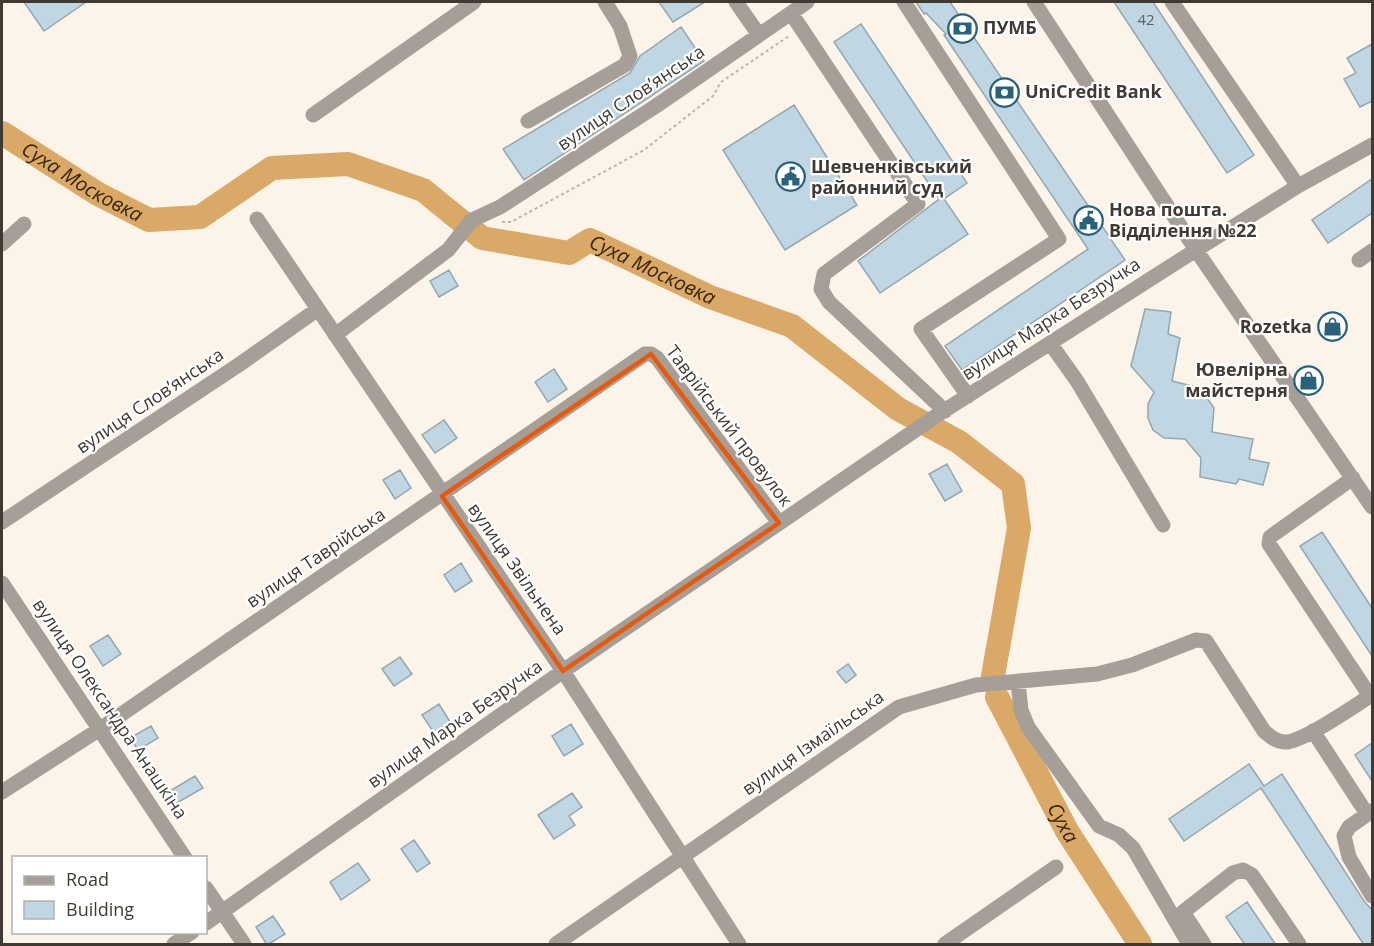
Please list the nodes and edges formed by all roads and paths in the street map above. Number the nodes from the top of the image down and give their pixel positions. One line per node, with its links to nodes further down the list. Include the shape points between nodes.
1 (474, 2): 11 (street)
2 (604, 2): 12 (street, via 628,44 630,56 625,65)
3 (736, 2): 10 (street)
4 (807, 2): 8 (street, вулиця Слов’янська)
5 (904, 2): 26 (street, via 1059,238 921,329)
6 (1034, 2): 19 (street)
7 (1172, 2): 14 (street)
8 (791, 13): 9 (street); 10 (street, вулиця Слов’янська)
9 (801, 28): 16 (path, via 721,82 713,96 644,150 511,222); 27 (street, via 918,204 824,274 821,289 828,302)
10 (759, 35): 23 (street, вулиця Слов’янська, via 656,106 467,226 448,250)
11 (313, 116)
12 (528, 121)
13 (1372, 145): 14 (street, вулиця Марка Безручка)
14 (1298, 186): 19 (street, вулиця Марка Безручка)
15 (256, 219): 22 (street, вулиця Звільнена)
16 (494, 222)
17 (24, 224): 18 (street)
18 (2, 244)
19 (1196, 250): 24 (street, вулиця Марка Безручка); 28 (street)
20 (1372, 251): 21 (street)
21 (1359, 260)
22 (318, 309): 23 (street, вулиця Звільнена); 31 (street, вулиця Слов’янська)
23 (335, 334): 29 (street, вулиця Звільнена)
24 (1050, 343): 26 (street, вулиця Марка Безручка); 33 (street, via 1077,381)
25 (649, 353): 29 (street, вулиця Таврійська); 32 (street, Таврійський провулок, via 657,358)
26 (968, 396): 27 (street, вулиця Марка Безручка)
27 (941, 413): 32 (street, вулиця Марка Безручка)
28 (1353, 478): 30 (street); 38 (street, via 1270,537 1269,544 1370,696)
29 (442, 495): 35 (street, вулиця Звільнена); 37 (street, вулиця Таврійська)
30 (1372, 507)
31 (2, 522)
32 (779, 523): 35 (street, вулиця Марка Безручка)
33 (1162, 525)
34 (2, 583): 37 (street, вулиця Олександра Анашкіна)
35 (563, 671): 42 (street, вулиця Звільнена); 46 (street, вулиця Марка Безручка)
36 (1018, 682): 38 (street, вулиця Ізмаїльська, via 1096,674 1196,640 1206,641 1264,731 1274,740 1287,743); 42 (street, вулиця Ізмаїльська, via 976,685 899,707); 47 (street, via 1021,710 1028,727 1099,826 1119,835 1132,848)
37 (100, 729): 39 (street, вулиця Таврійська); 41 (street, вулиця Олександра Анашкіна)
38 (1313, 731): 40 (street)
39 (2, 792)
40 (1370, 813): 45 (street, via 1349,827 1344,836 1349,857)
41 (184, 856)
42 (684, 856): 52 (street, вулиця Ізмаїльська); 53 (street, вулиця Звільнена)
43 (1056, 867): 54 (street)
44 (207, 890): 46 (street)
45 (1372, 896)
46 (222, 912): 48 (street, вулиця Марка Безручка); 51 (street)
47 (1178, 915): 55 (street); 56 (street); 57 (street, via 1233,873 1243,870 1252,875)
48 (207, 922)
49 (190, 934): 50 (street)
50 (174, 945)
51 (244, 945)
52 (556, 945)
53 (739, 945)
54 (945, 945)
55 (1189, 945)
56 (1204, 945)
57 (1299, 945)

